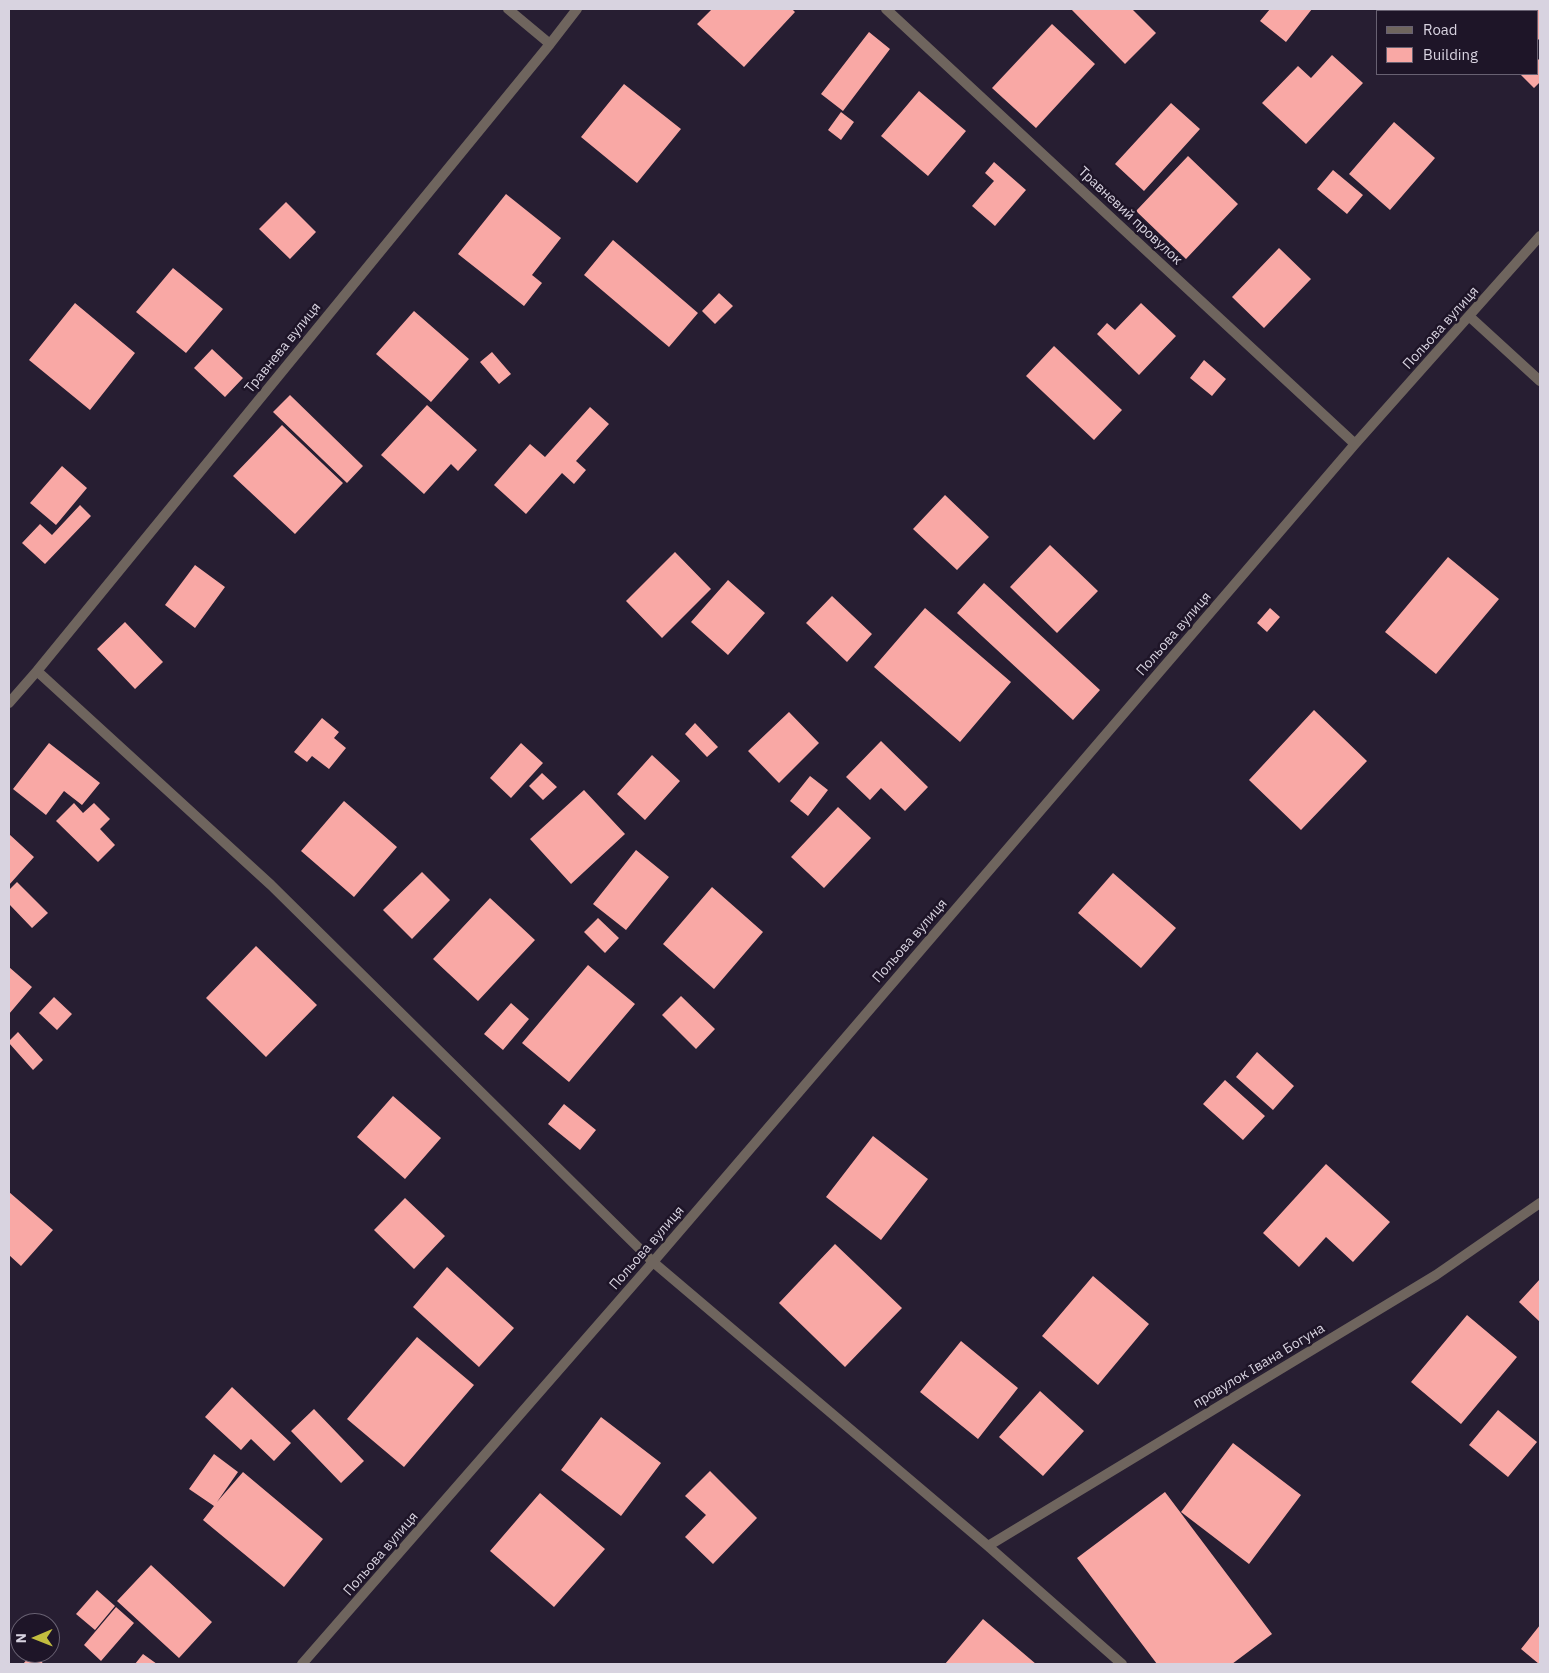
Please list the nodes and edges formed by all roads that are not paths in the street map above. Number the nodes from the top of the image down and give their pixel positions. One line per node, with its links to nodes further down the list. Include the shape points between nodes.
1 (508, 9): 4 (street)
2 (577, 9): 4 (street, Травнева вулиця)
3 (886, 9): 8 (street, Травневий провулок)
4 (550, 44): 9 (street, Травнева вулиця)
5 (1540, 236): 6 (street, Польова вулиця)
6 (1470, 316): 7 (street); 8 (street, Польова вулиця)
7 (1540, 381)
8 (1355, 444): 12 (street, Польова вулиця)
9 (37, 671): 10 (street, Травнева вулиця); 12 (street, via 271,886)
10 (9, 703)
11 (1540, 1203): 13 (street, провулок Івана Богуна, via 1436,1275)
12 (653, 1262): 13 (street); 14 (street, Польова вулиця)
13 (988, 1546): 15 (street)
14 (302, 1664)
15 (1122, 1664)

